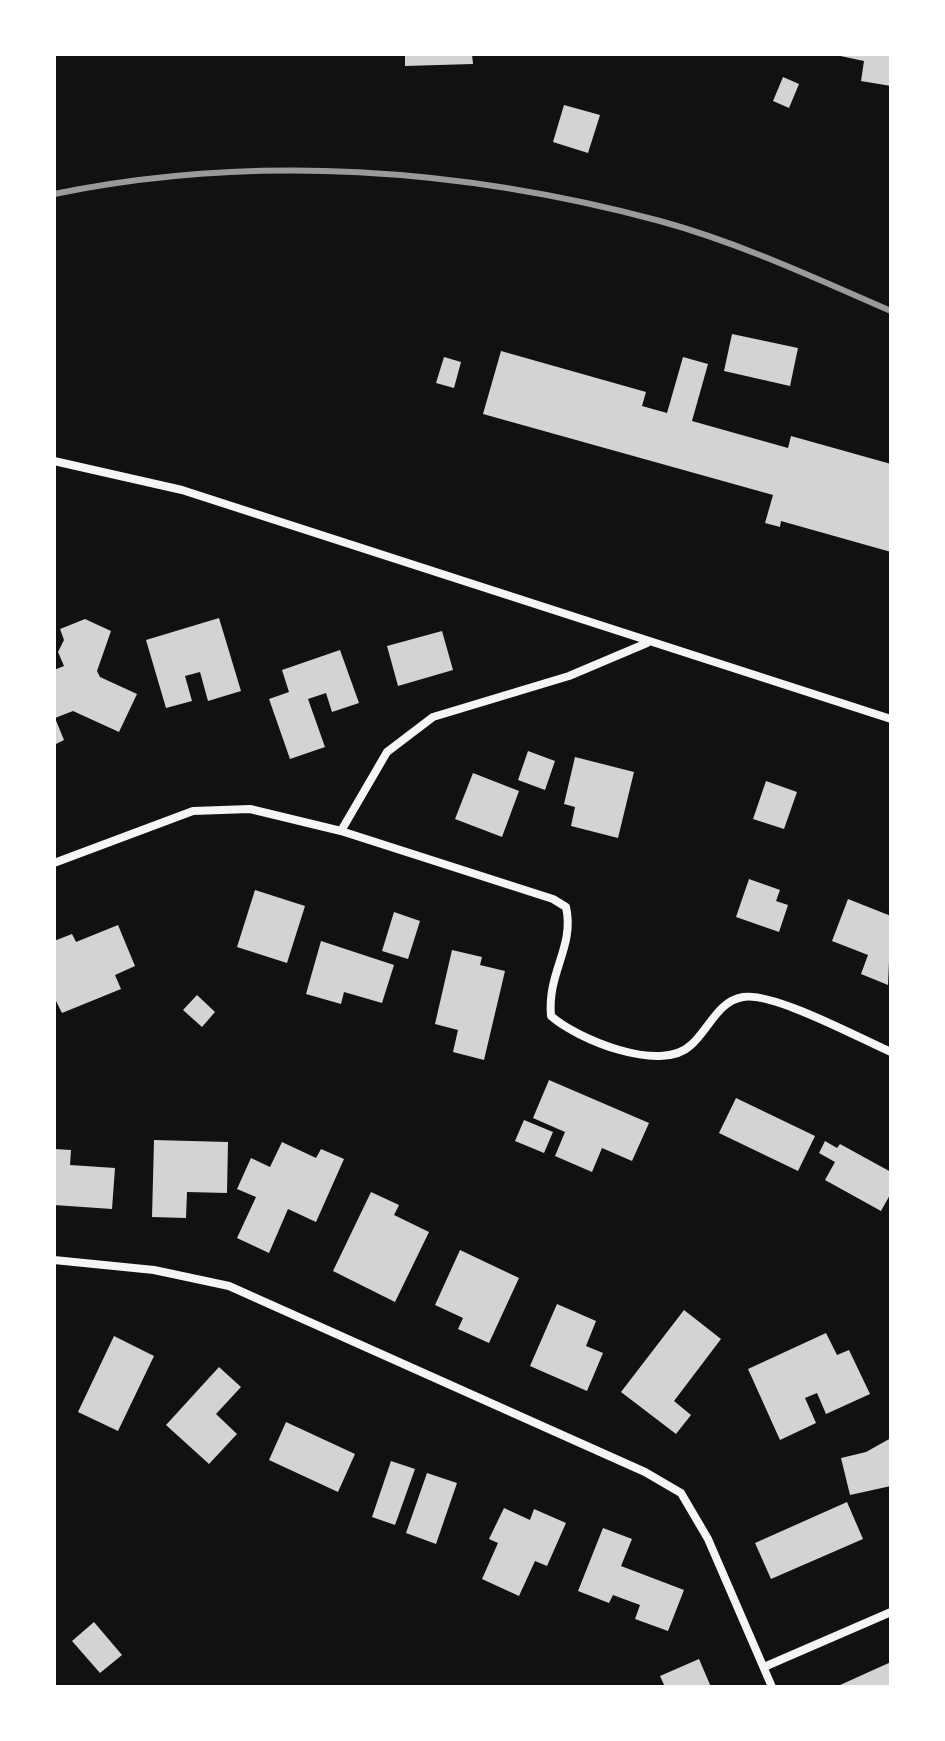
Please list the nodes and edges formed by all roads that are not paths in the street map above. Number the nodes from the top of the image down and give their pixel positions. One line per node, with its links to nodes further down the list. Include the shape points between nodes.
1 (54, 461): 2 (street, via 182,490)
2 (648, 643): 3 (street); 4 (street, via 569,676 433,717 387,752)
3 (891, 719)
4 (341, 831): 5 (street, via 250,809 193,811); 6 (street, via 566,907 571,927 549,992 551,1016 568,1031 640,1056 666,1056 689,1048 727,1002 745,996 774,1000)
5 (54, 863)
6 (891, 1052)
7 (54, 1260): 9 (street, via 154,1270 229,1286 645,1472 681,1493 708,1539)
8 (891, 1612): 9 (street)
9 (764, 1667): 10 (street)
10 (772, 1687)

